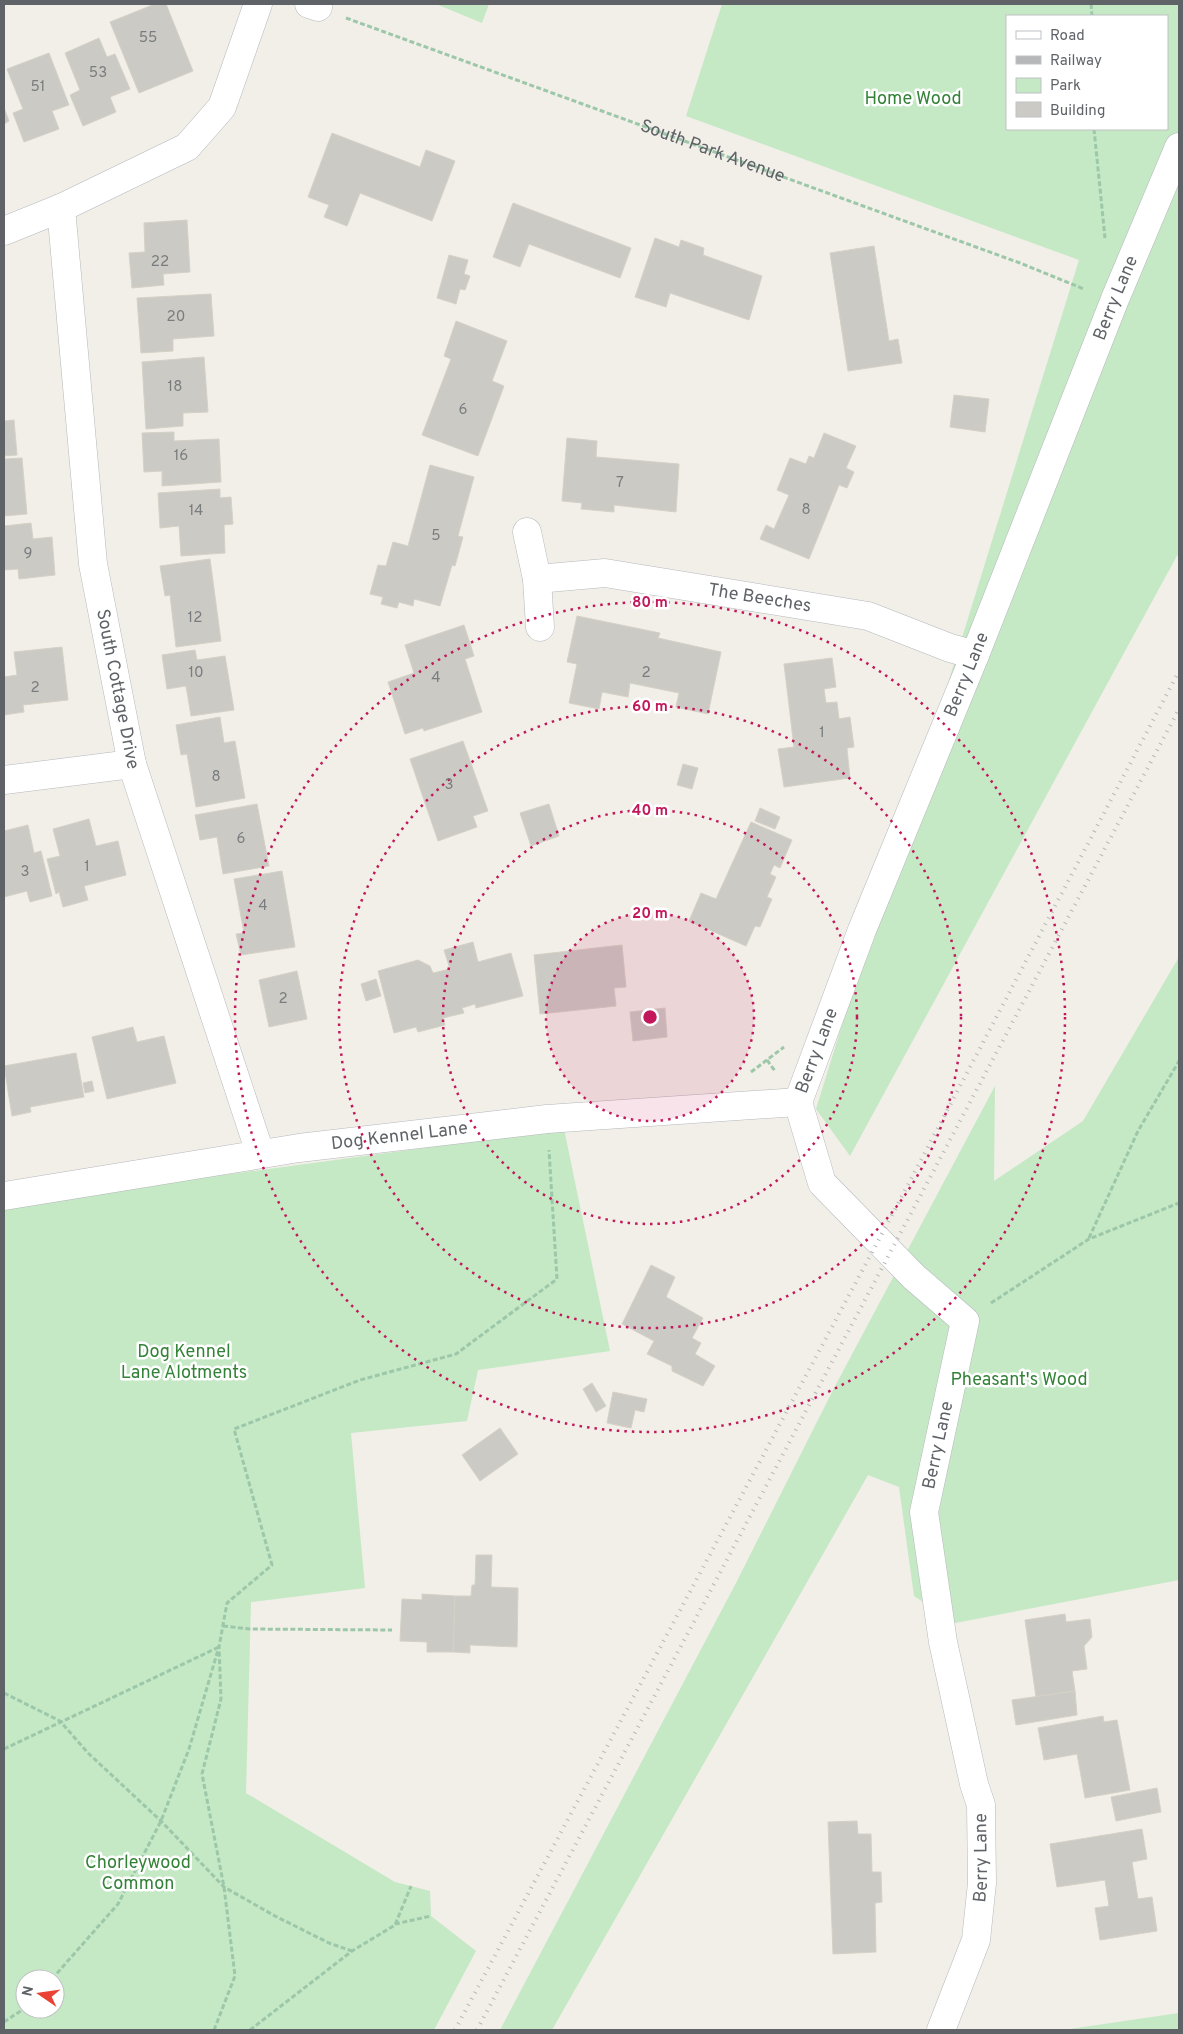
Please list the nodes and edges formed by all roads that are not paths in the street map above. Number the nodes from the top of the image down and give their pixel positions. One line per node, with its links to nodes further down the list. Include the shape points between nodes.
1 (258, 4): 3 (street, via 222,107 187,147)
2 (1179, 148): 8 (street, Berry Lane, via 1115,299)
3 (61, 208): 4 (street); 9 (street, South Cottage Drive, via 93,564)
4 (4, 231)
5 (527, 532): 6 (street)
6 (537, 579): 7 (street); 8 (street, The Beeches, via 605,573 868,616)
7 (540, 627)
8 (975, 655): 11 (street, Berry Lane, via 862,930)
9 (132, 764): 10 (street); 12 (street, South Cottage Drive)
10 (4, 780)
11 (798, 1102): 12 (street, Dog Kennel Lane, via 547,1119); 14 (street, Berry Lane, via 822,1183 914,1277 965,1320 924,1512 943,1642 981,1805 982,1883 976,1940)
12 (260, 1153): 13 (street, Dog Kennel Lane)
13 (4, 1196)
14 (941, 2030)

